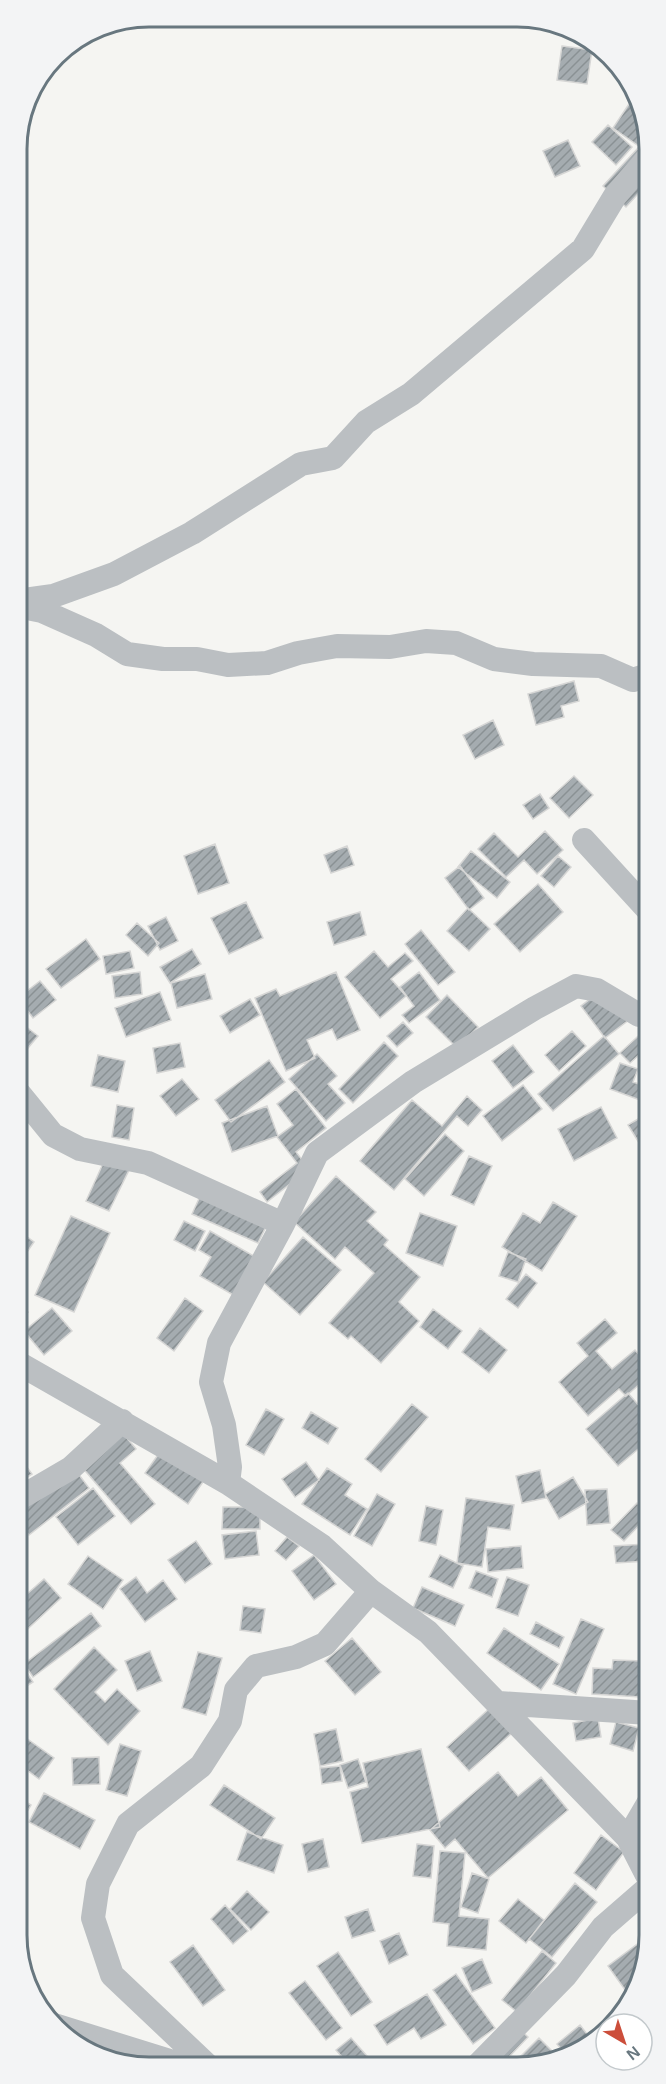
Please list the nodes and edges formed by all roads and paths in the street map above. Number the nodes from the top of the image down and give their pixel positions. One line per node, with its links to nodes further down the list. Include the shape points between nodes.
1 (639, 168): 2 (street, via 615,196 583,249 411,394 366,422 333,458 301,464 192,533 114,574 53,596)
2 (27, 600)
3 (27, 608): 4 (street, via 96,635 127,654 163,659 197,659 228,665 267,663 337,646 390,647 426,641 456,643 494,659 601,666 633,680)
4 (639, 678)
5 (584, 840): 6 (street)
6 (639, 900)
7 (639, 1015): 9 (street, via 597,990 576,986 535,1008 413,1082 317,1153)
8 (27, 1103): 9 (street, via 53,1135 80,1149 148,1163)
9 (283, 1224): 12 (street, via 219,1343 211,1382 224,1425 230,1467)
10 (27, 1368): 11 (street)
11 (122, 1421): 12 (street); 13 (street, via 71,1468)
12 (228, 1483): 14 (street, via 322,1546)
13 (27, 1494)
14 (371, 1591): 15 (street, via 428,1632); 23 (street, via 325,1644 296,1657 256,1666 236,1690 230,1721 201,1766 128,1824 98,1884 93,1918 112,1975)
15 (499, 1703): 16 (street); 18 (street)
16 (639, 1712)
17 (639, 1819): 18 (street)
18 (628, 1838): 19 (street)
19 (639, 1859)
20 (639, 1896): 24 (street, via 603,1927 566,1975)
21 (74, 2031): 22 (street)
22 (157, 2057)
23 (199, 2057)
24 (486, 2057)

